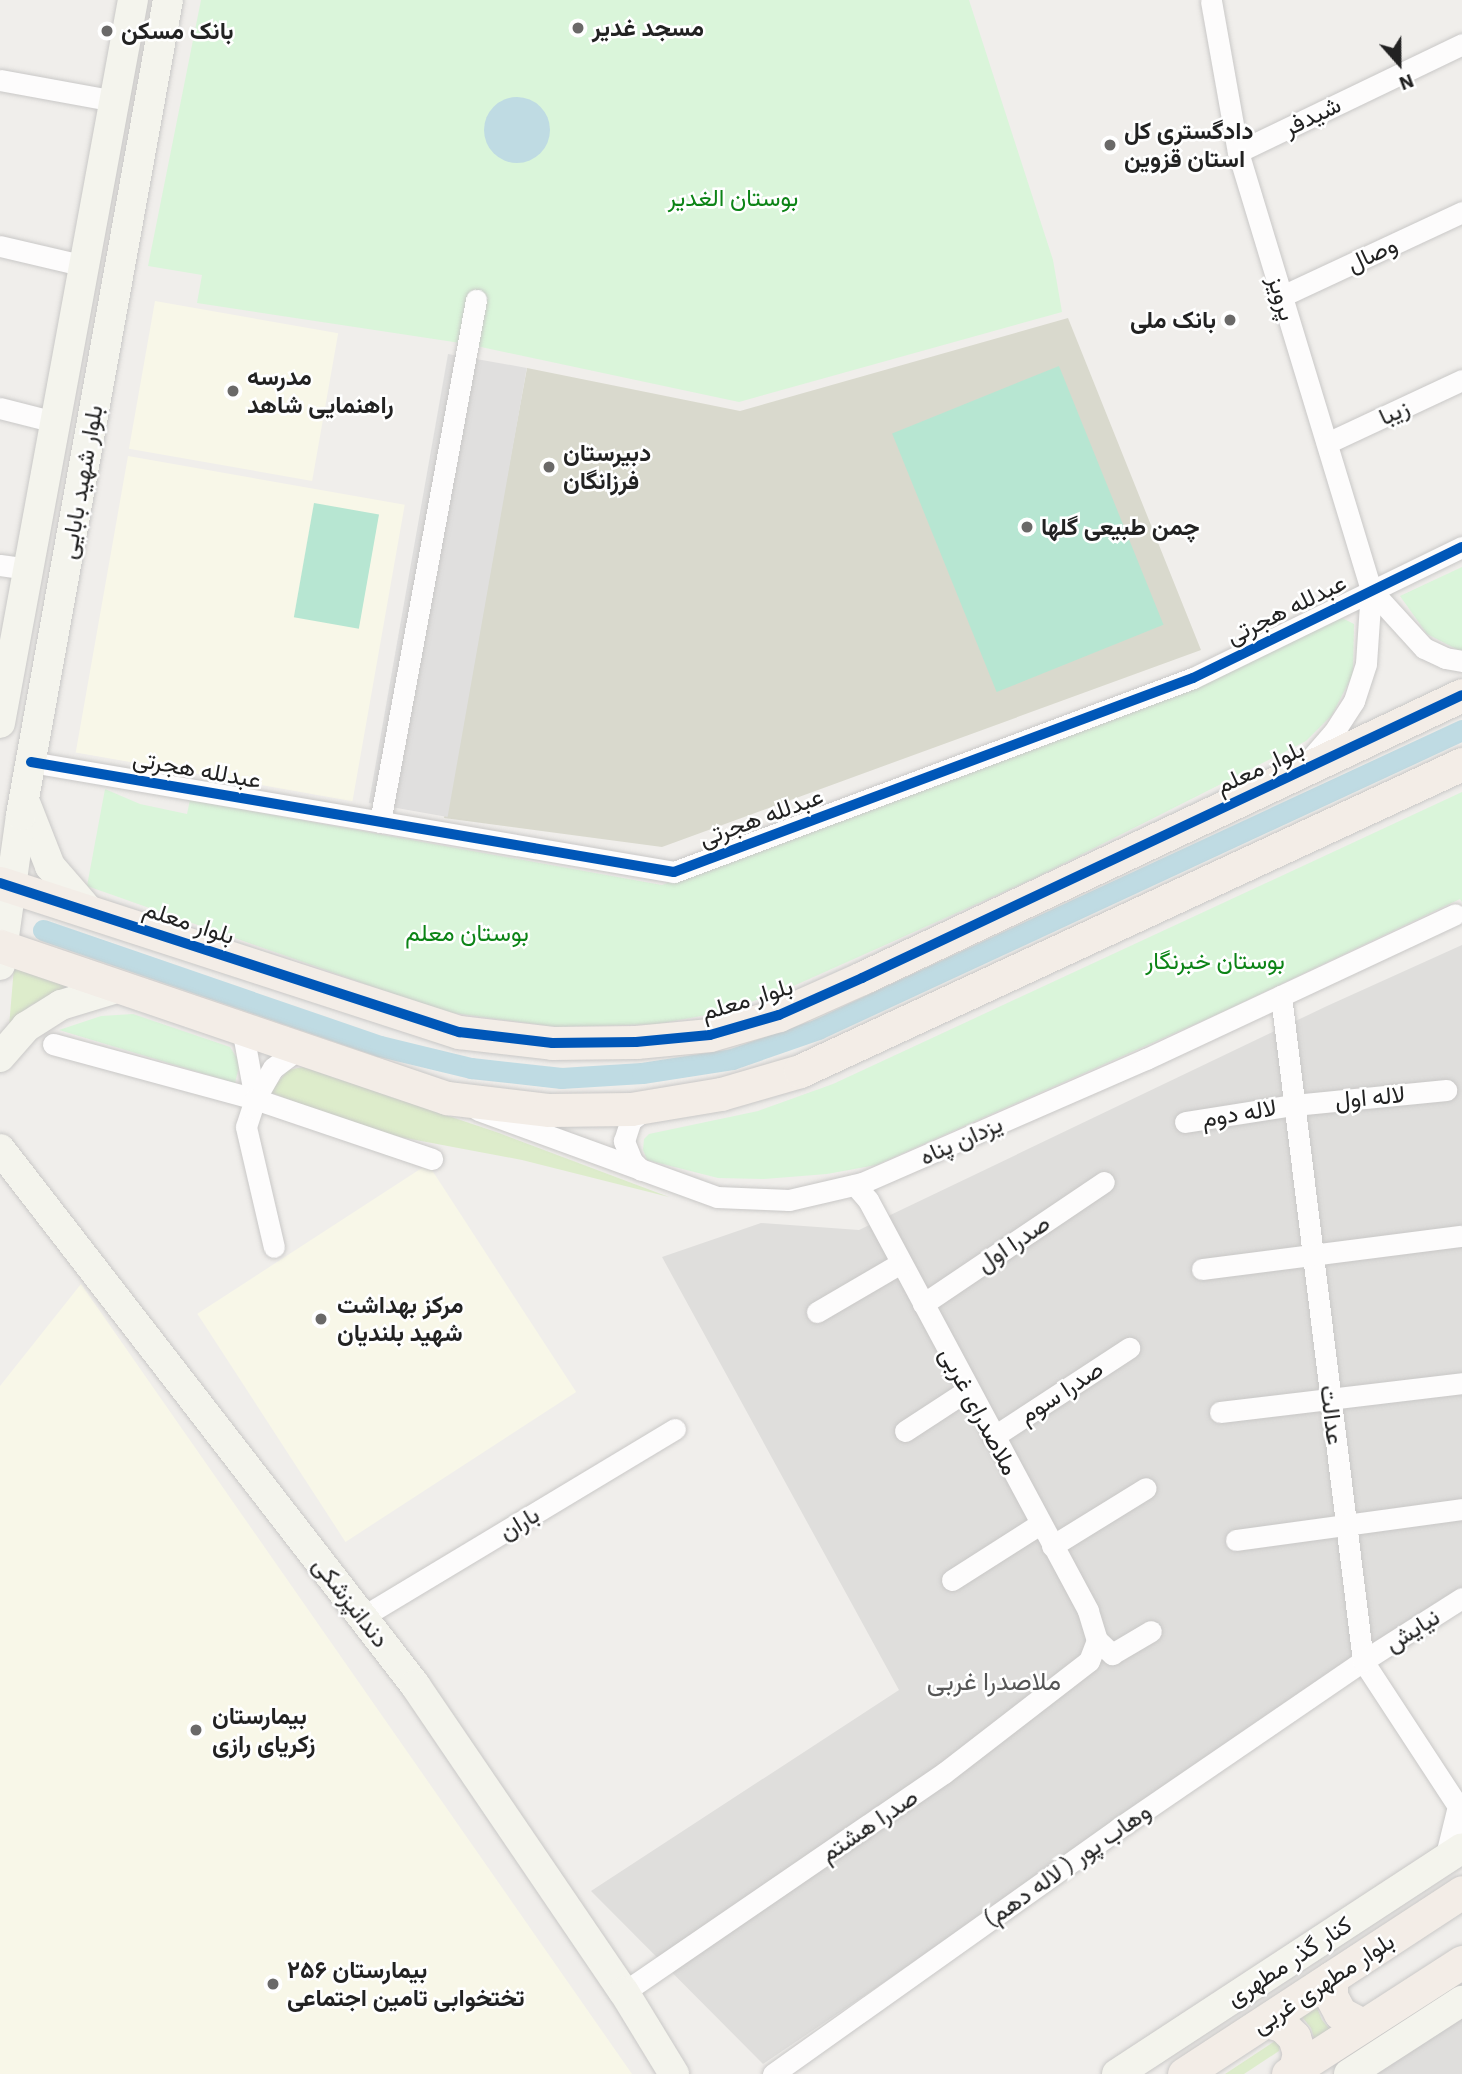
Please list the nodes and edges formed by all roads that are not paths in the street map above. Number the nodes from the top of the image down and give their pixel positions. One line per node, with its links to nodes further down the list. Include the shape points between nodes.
1 (133, 0): 6 (main road, بلوار شهید بابایی)
2 (168, 0): 24 (main road, بلوار شهید بابایی)
3 (1210, 0): 7 (street, پرویز)
4 (1462, 44): 7 (street, شیدفر)
5 (0, 80): 6 (street)
6 (115, 101): 10 (main road, بلوار شهید بابایی)
7 (1238, 152): 11 (street, پرویز)
8 (1462, 212): 11 (street, وصال)
9 (0, 246): 10 (street)
10 (85, 265): 15 (main road, بلوار شهید بابایی)
11 (1282, 296): 16 (street, پرویز)
12 (476, 300): 28 (street)
13 (1462, 380): 16 (street, زیبا)
14 (0, 408): 15 (street)
15 (55, 422): 18 (main road, بلوار شهید بابایی)
16 (1326, 443): 19 (street, پرویز)
17 (1462, 547): 19 (street, عبدلله هجرتی)
18 (14, 567): 20 (main road, بلوار شهید بابایی)
19 (1371, 590): 21 (street, پرویز, via 1424,648); 26 (street, پرویز, via 1366,664 1354,701); 28 (street, عبدلله هجرتی, via 1193,678 674,872)
20 (6, 651): 23 (main road, بلوار شهید بابایی)
21 (1462, 661)
22 (1462, 695): 26 (main road, بلوار معلم)
23 (0, 723)
24 (31, 762): 27 (main road, بلوار شهید بابایی); 28 (street, عبدلله هجرتی)
25 (1462, 764): 42 (main road, via 800,1071 721,1094)
26 (1299, 771): 30 (main road, بلوار معلم, via 850,984 779,1015 710,1035 552,1043 459,1032)
27 (24, 800): 29 (main road, بلوار شهید بابایی); 30 (main road, via 50,866)
28 (380, 822)
29 (6, 885): 30 (main road, بلوار معلم); 32 (main road, بلوار شهید بابایی)
30 (89, 911)
31 (1455, 914): 34 (street, یزدان پناه)
32 (1, 952): 33 (main road)
33 (120, 987): 35 (main road); 38 (main road, via 61,1005 26,1027)
34 (1281, 996): 43 (street, عدالت); 49 (street, یزدان پناه)
35 (242, 1028): 37 (main road); 41 (street)
36 (53, 1044): 41 (street)
37 (300, 1048): 40 (main road); 41 (street, via 272,1068)
38 (0, 1058)
39 (1446, 1090): 43 (street, لاله اول)
40 (447, 1098): 42 (main road, via 549,1110); 47 (street, یزدان پناه)
41 (255, 1099): 46 (street); 51 (street, via 246,1127)
42 (652, 1105): 47 (street, via 625,1130 627,1152)
43 (1294, 1105): 44 (street, لاله دوم); 52 (street, عدالت)
44 (1185, 1122)
45 (0, 1149): 73 (main road, دندانپزشکی)
46 (432, 1159)
47 (641, 1170): 49 (street, یزدان پناه, via 717,1198 789,1200)
48 (1104, 1182): 55 (street, صدرا اول)
49 (855, 1185): 53 (street, ملاصدرای غربی, via 868,1200)
50 (1461, 1236): 52 (street)
51 (274, 1247)
52 (1313, 1257): 54 (street); 60 (street, عدالت)
53 (901, 1263): 55 (street, ملاصدرای غربی); 56 (street)
54 (1202, 1269)
55 (923, 1304): 59 (street, ملاصدرای غربی)
56 (817, 1312)
57 (1129, 1348): 64 (street, صدرا سوم)
58 (1462, 1382): 60 (street)
59 (968, 1390): 63 (street); 64 (street, ملاصدرای غربی)
60 (1330, 1396): 61 (street); 68 (street, عدالت)
61 (1220, 1412)
62 (675, 1429): 73 (street, باران)
63 (905, 1431)
64 (993, 1437): 67 (street, ملاصدرای غربی)
65 (1146, 1488): 70 (street)
66 (1462, 1508): 68 (street)
67 (1040, 1524): 70 (street, ملاصدرای غربی); 71 (street)
68 (1346, 1525): 69 (street); 76 (street, عدالت)
69 (1236, 1540)
70 (1052, 1546): 75 (street, ملاصدرای غربی, via 1088,1611)
71 (952, 1580)
72 (1462, 1598): 76 (street, نيايش)
73 (362, 1616): 82 (main road, دندانپزشکی, via 475,1770)
74 (1151, 1631): 75 (street, via 1112,1654)
75 (1097, 1640): 82 (street, صدرا هشتم, via 1088,1661 944,1773)
76 (1363, 1661): 77 (street, عدالت); 88 (street, وهاب پور ( لاله دهم))
77 (1460, 1807): 78 (street)
78 (1453, 1854): 89 (main road, کنار گذر مطهری)
79 (1462, 1892): 81 (main road, بلوار مطهری غربی)
80 (1462, 1962): 85 (main road)
81 (1331, 1978): 84 (main road, بلوار مطهری غربی); 85 (main road, via 1331,1996 1340,2012)
82 (624, 1992): 87 (main road, دندانپزشکی)
83 (1462, 2001): 91 (main road)
84 (1266, 2021): 86 (main road, via 1282,2025 1294,2036 1299,2053); 90 (main road, بلوار مطهری غربی)
85 (1363, 2025): 86 (main road)
86 (1292, 2072)
87 (674, 2074)
88 (773, 2074)
89 (1117, 2074)
90 (1184, 2074)
91 (1350, 2074)

